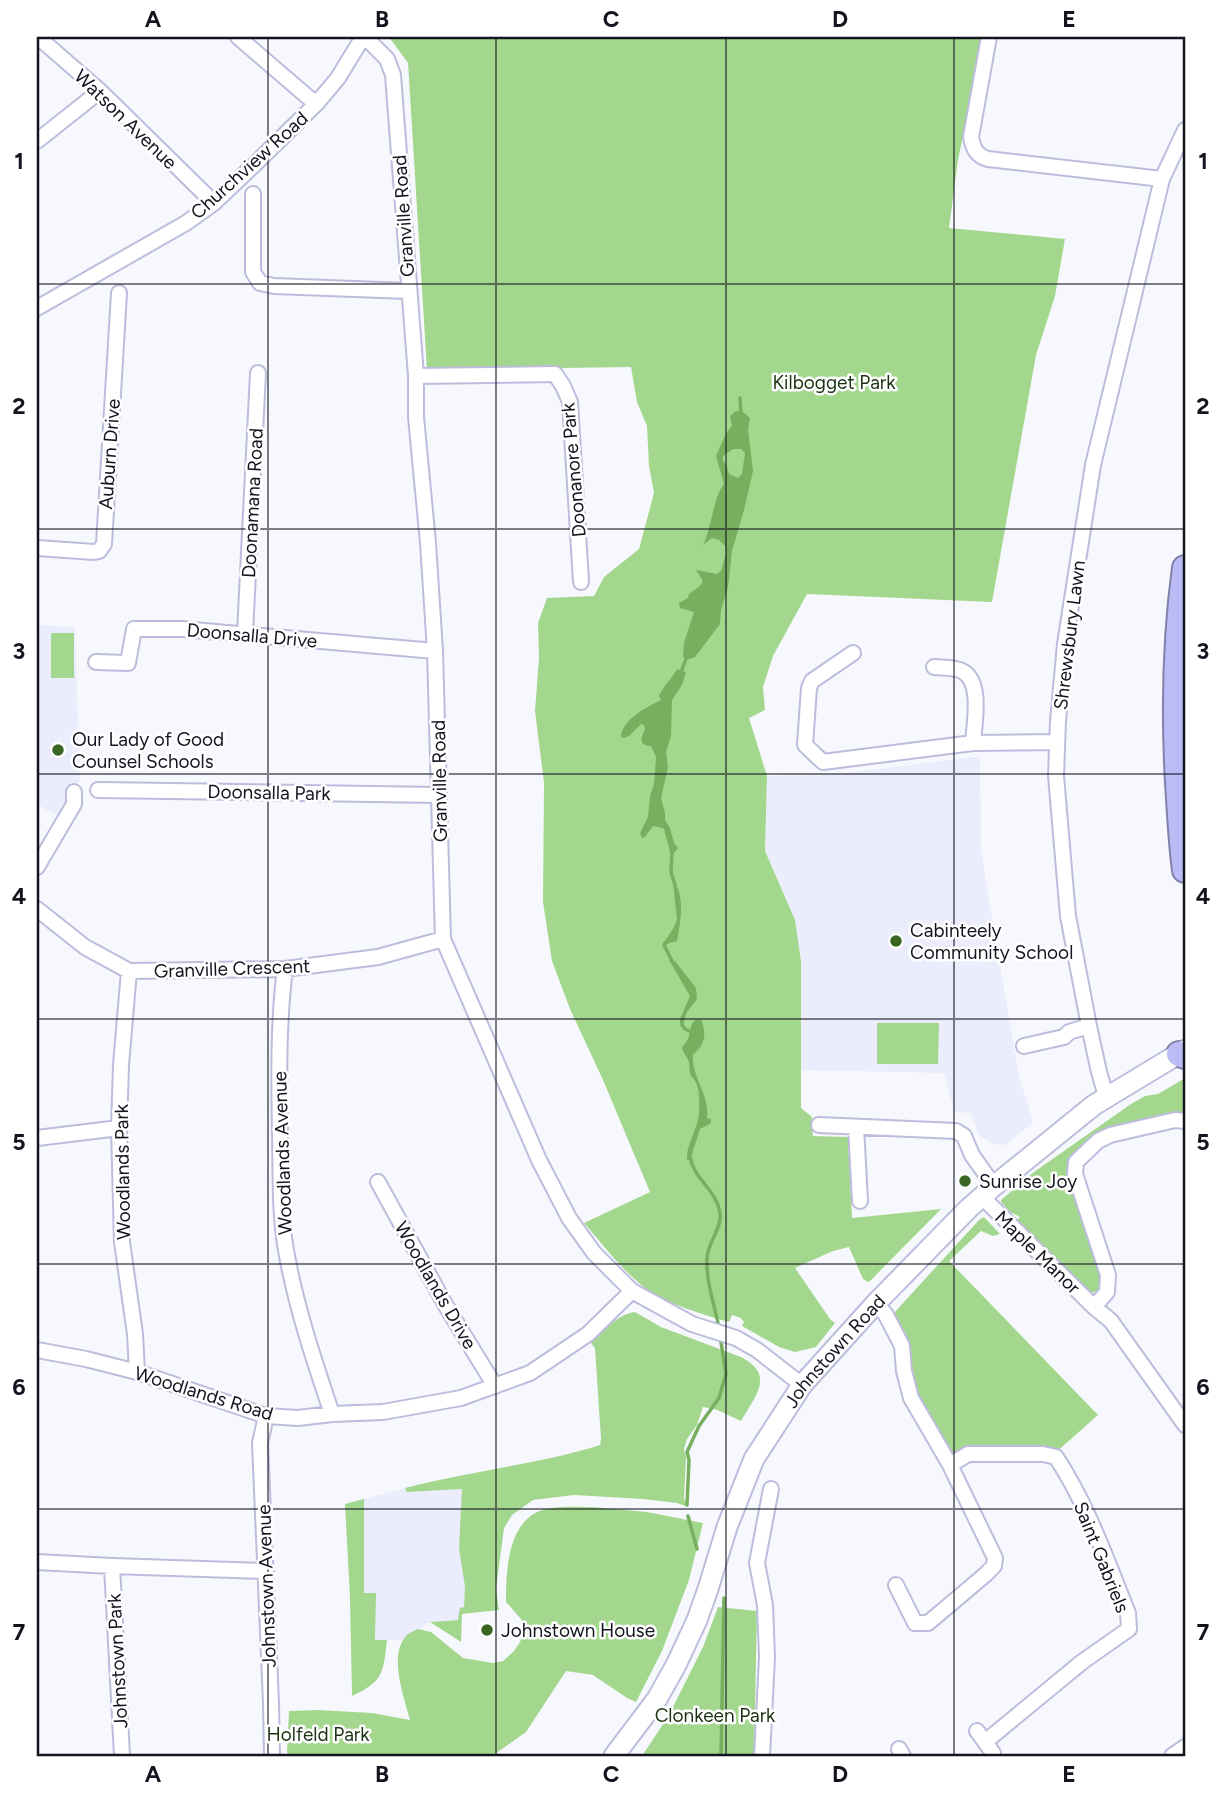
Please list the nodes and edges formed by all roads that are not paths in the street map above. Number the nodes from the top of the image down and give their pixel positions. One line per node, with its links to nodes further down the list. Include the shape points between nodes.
1 (38, 37): 5 (street, Watson Avenue)
2 (238, 37): 6 (street)
3 (364, 37): 6 (street, Churchview Road); 12 (street, Granville Road, via 387,60 393,75)
4 (989, 37): 9 (street, via 971,137 977,153 988,159)
5 (100, 91): 8 (street); 11 (street, Watson Avenue)
6 (317, 103): 11 (street, Churchview Road)
7 (1185, 130): 9 (street, Shrewsbury Lawn)
8 (37, 141)
9 (1162, 179): 25 (street, Shrewsbury Lawn, via 1093,465 1065,644)
10 (253, 194): 12 (street, via 253,272 260,283)
11 (214, 203): 14 (street, Churchview Road)
12 (408, 291): 16 (street, Granville Road)
13 (119, 293): 17 (street, Auburn Drive, via 104,544 94,552)
14 (37, 308)
15 (258, 373): 20 (street, Doonamana Road)
16 (416, 376): 19 (street, Doonanore Park, via 555,374 570,402); 21 (street, Granville Road)
17 (37, 548)
18 (1185, 568): 31 (highway, via 1175,724)
19 (581, 582)
20 (245, 633): 21 (street, Doonsalla Drive); 23 (street, Doonsalla Drive, via 134,629 128,663)
21 (435, 651): 29 (street, Granville Road)
22 (853, 653): 26 (street, via 809,688 805,745 823,762)
23 (96, 662)
24 (934, 667): 26 (street, via 958,669 972,681)
25 (1058, 742): 26 (street); 36 (street, Shrewsbury Lawn, via 1056,776 1068,916)
26 (972, 743)
27 (98, 790): 29 (street, Doonsalla Park)
28 (74, 792): 30 (street, via 74,804)
29 (439, 795): 33 (street, Granville Road)
30 (37, 867)
31 (1185, 870)
32 (37, 909): 35 (street, Granville Crescent, via 85,947)
33 (443, 939): 34 (street, Granville Crescent, via 378,957); 48 (street, Granville Road, via 569,1219 594,1253)
34 (285, 969): 35 (street, Granville Crescent); 55 (street, Woodlands Avenue, via 280,1017 281,1210 298,1311)
35 (129, 971): 43 (street, Woodlands Park)
36 (1089, 1026): 37 (street); 39 (street, Shrewsbury Lawn)
37 (1024, 1046)
38 (1183, 1053): 39 (street, Johnstown Road)
39 (1107, 1096): 46 (street, Johnstown Road)
40 (1185, 1121): 50 (street, Maple Manor, via 1110,1135 1076,1162 1075,1174 1108,1275 1107,1292)
41 (819, 1125): 42 (street)
42 (856, 1127): 46 (street, Maple Manor, via 956,1131 964,1136); 47 (street)
43 (119, 1128): 44 (street); 52 (street, Woodlands Park, via 122,1242)
44 (37, 1138)
45 (378, 1182): 54 (street, Woodlands Drive)
46 (988, 1191): 49 (street, Johnstown Road); 50 (street, Maple Manor)
47 (860, 1201)
48 (632, 1291): 53 (street, Granville Road, via 705,1329 736,1338); 54 (street, Woodlands Road, via 588,1334 530,1373)
49 (876, 1303): 53 (street, Johnstown Road); 58 (street, via 902,1346 911,1398)
50 (1094, 1307): 57 (street, Maple Manor, via 1111,1321)
51 (37, 1350): 52 (street, Woodlands Road)
52 (137, 1372): 56 (street, Woodlands Road)
53 (802, 1385): 68 (street, Johnstown Road, via 754,1459 692,1631 657,1699)
54 (495, 1386): 55 (street, Woodlands Road, via 461,1398)
55 (332, 1414): 56 (street, Woodlands Road)
56 (266, 1416): 62 (street, Johnstown Avenue, via 260,1443)
57 (1185, 1425)
58 (950, 1465): 63 (street, via 995,1558 993,1566 928,1623 915,1623); 64 (street, Saint Gabriels, via 968,1454 1056,1457 1084,1509 1128,1613 1129,1629)
59 (771, 1489): 69 (street, via 757,1563 765,1605 767,1657)
60 (37, 1562): 61 (street)
61 (112, 1566): 62 (street); 66 (street, Johnstown Park)
62 (266, 1571): 67 (street, Johnstown Avenue)
63 (896, 1585)
64 (985, 1742)
65 (1185, 1747): 70 (street)
66 (122, 1756)
67 (271, 1756)
68 (614, 1756)
69 (762, 1756)
70 (1171, 1756)

